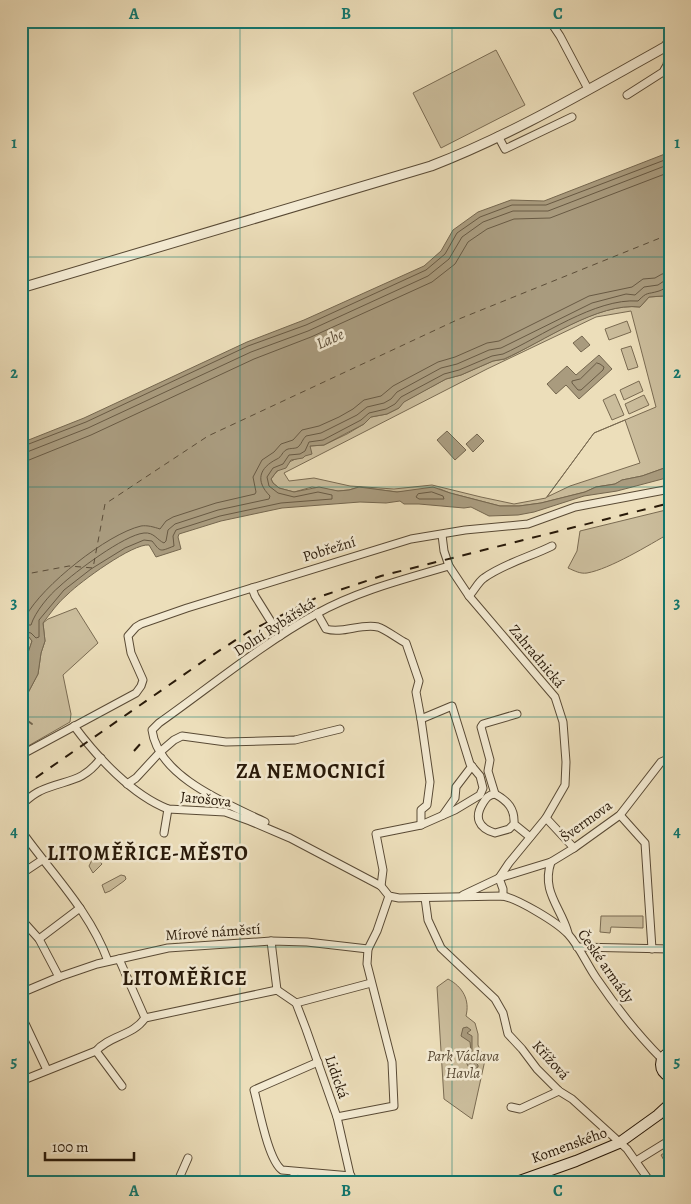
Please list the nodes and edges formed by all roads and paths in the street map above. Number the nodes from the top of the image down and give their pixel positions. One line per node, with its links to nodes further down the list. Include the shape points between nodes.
1 (550, 21): 3 (street)
2 (668, 48): 3 (street); 4 (street, via 663,72)
3 (588, 90): 6 (street)
4 (627, 95)
5 (572, 117): 6 (street, via 505,149)
6 (498, 136): 7 (street, via 431,166)
7 (21, 288)
8 (670, 489): 9 (street, Pobřežní, via 575,507 516,526)
9 (442, 535): 11 (street, Zahradnická); 12 (street, Pobřežní, via 383,547)
10 (552, 546): 13 (street, via 483,579)
11 (449, 566): 13 (street, Zahradnická); 14 (street, Dolní Rybářská, via 358,595)
12 (252, 588): 15 (street); 18 (street, Pobřežní, via 136,627 128,636 131,653 143,680 141,686 136,693)
13 (469, 596): 31 (street, Zahradnická, via 555,697 563,722 565,785)
14 (317, 613): 15 (street, Dolní Rybářská); 17 (street, via 326,629 334,632 378,627 406,643 418,675 416,692)
15 (280, 636): 20 (street, Dolní Rybářská, via 155,726 153,738)
16 (516, 714): 26 (street, via 481,727 490,760 488,771)
17 (421, 719): 24 (street, via 452,706); 33 (street, via 430,782 427,805 421,810)
18 (74, 726): 21 (street); 22 (street, Jarošova)
19 (340, 729): 20 (street, via 295,740 226,742 182,736)
20 (160, 752): 25 (street); 37 (street, via 180,775 229,805 282,830)
21 (21, 755)
22 (101, 758): 25 (street, Jarošova); 27 (street, via 84,775 38,792)
23 (670, 758): 30 (street, Švermova, via 661,762)
24 (472, 766): 29 (street, via 456,787 455,798); 29 (street, via 480,776 483,788 480,795)
25 (128, 784): 28 (street, Jarošova, via 154,804)
26 (494, 794): 32 (street, via 508,802); 32 (street, via 487,797 478,811 480,823 494,833 509,829)
27 (21, 805)
28 (168, 809): 34 (street); 37 (street, Jarošova, via 225,812)
29 (443, 815): 33 (street)
30 (620, 815): 38 (street, Švermova); 55 (street, via 645,842)
31 (546, 818): 36 (street, Zahradnická); 38 (street)
32 (514, 824): 36 (street)
33 (421, 825): 43 (street, via 376,834 383,870)
34 (164, 833)
35 (25, 836): 39 (street)
36 (530, 836): 42 (street, Zahradnická)
37 (290, 838): 43 (street, Jarošova)
38 (574, 848): 40 (street, Švermova)
39 (42, 860): 41 (street); 48 (street)
40 (551, 862): 42 (street, Švermova); 50 (street, via 548,884)
41 (21, 874)
42 (499, 878): 45 (street, Švermova); 46 (street)
43 (382, 886): 44 (street)
44 (389, 896): 47 (street); 54 (street)
45 (461, 896): 46 (street); 47 (street)
46 (503, 896): 50 (street, České armády, via 531,908)
47 (425, 898): 73 (street, Křížová, via 428,920 441,948 495,999 508,1034)
48 (80, 908): 51 (street); 58 (street, via 98,936)
49 (21, 919): 51 (street)
50 (568, 934): 53 (street, České armády)
51 (39, 939): 59 (street)
52 (271, 941): 54 (street); 57 (street, Mírové náměstí, via 168,948); 61 (street, Mírové náměstí)
53 (577, 947): 55 (street); 67 (street, České armády, via 598,981 652,1049)
54 (368, 949): 60 (street)
55 (652, 949): 56 (street)
56 (670, 949)
57 (119, 958): 58 (street, Mírové náměstí); 65 (street)
58 (108, 961): 59 (street, Mírové náměstí)
59 (59, 977): 62 (street, Mírové náměstí)
60 (371, 983): 63 (street); 76 (street, via 392,1062 394,1106)
61 (277, 990): 63 (street); 65 (street)
62 (21, 993)
63 (296, 1003): 68 (street, Lidická)
64 (21, 1015): 69 (street)
65 (145, 1018): 66 (street, via 141,1025 102,1044)
66 (96, 1051): 69 (street); 72 (street)
67 (666, 1056): 70 (main road, via 661,1069)
68 (318, 1062): 76 (street, Lidická); 81 (street, via 254,1090 274,1162 282,1170)
69 (47, 1070): 71 (street)
70 (670, 1077)
71 (21, 1081)
72 (122, 1086)
73 (559, 1090): 75 (street, via 520,1109); 78 (street, Křížová)
74 (670, 1104): 78 (main road, Komenského)
75 (511, 1107)
76 (337, 1117): 82 (street, Lidická)
77 (670, 1140): 80 (street)
78 (619, 1143): 80 (street, Křížová); 83 (main road, Komenského)
79 (188, 1158): 84 (street)
80 (636, 1161): 87 (street, Křížová)
81 (294, 1172): 82 (street); 85 (street)
82 (352, 1180)
83 (523, 1180): 86 (main road, Komenského)
84 (177, 1183)
85 (294, 1183)
86 (514, 1183)
87 (652, 1183)

